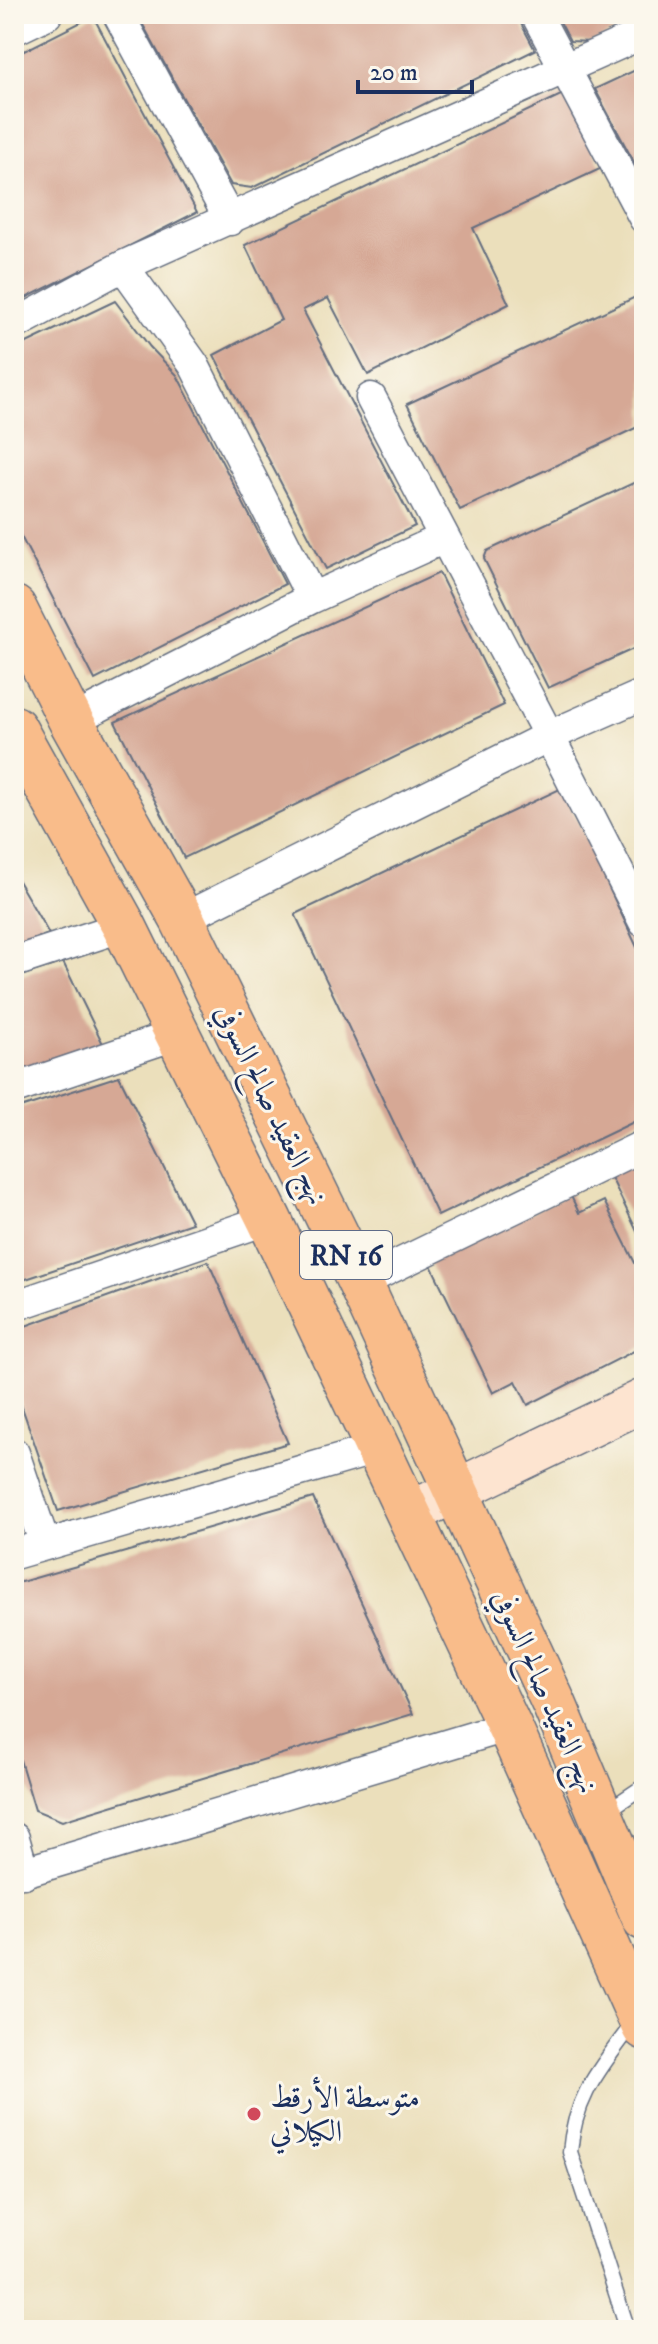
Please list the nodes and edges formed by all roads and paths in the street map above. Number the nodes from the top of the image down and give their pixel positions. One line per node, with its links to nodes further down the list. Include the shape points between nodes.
1 (47, 14): 4 (street)
2 (118, 14): 8 (street)
3 (536, 14): 6 (street)
4 (14, 30)
5 (644, 33): 6 (street)
6 (563, 67): 7 (street); 8 (street)
7 (644, 218)
8 (230, 220): 9 (street)
9 (123, 266): 10 (street); 13 (street, via 194,365)
10 (14, 325)
11 (371, 398): 12 (street)
12 (444, 538): 13 (street); 18 (street)
13 (312, 598): 16 (street)
14 (14, 608): 16 (main road, نهج العقيد صالح السوفي / RN 16)
15 (644, 694): 18 (street)
16 (71, 721): 19 (main road, نهج العقيد صالح السوفي / RN 16)
17 (14, 728): 21 (main road, نهج العقيد صالح السوفي / RN 16)
18 (549, 736): 19 (street); 20 (street)
19 (182, 919): 27 (main road, نهج العقيد صالح السوفي / RN 16)
20 (644, 922)
21 (124, 926): 22 (street); 23 (main road, نهج العقيد صالح السوفي / RN 16)
22 (14, 962)
23 (178, 1034): 24 (street); 26 (main road, نهج العقيد صالح السوفي / RN 16)
24 (14, 1089)
25 (644, 1145): 27 (street)
26 (269, 1219): 28 (street); 30 (main road, نهج العقيد صالح السوفي / RN 16)
27 (360, 1283): 32 (main road, نهج العقيد صالح السوفي / RN 16)
28 (14, 1306)
29 (644, 1400): 32 (main road)
30 (376, 1449): 33 (main road, نهج العقيد صالح السوفي / RN 16); 34 (street)
31 (14, 1453): 34 (street)
32 (455, 1491): 33 (main road); 38 (main road, نهج العقيد صالح السوفي / RN 16)
33 (410, 1513): 36 (main road, نهج العقيد صالح السوفي / RN 16)
34 (45, 1545): 35 (street)
35 (14, 1554)
36 (509, 1726): 40 (street); 42 (main road, نهج العقيد صالح السوفي / RN 16)
37 (644, 1786): 38 (lane)
38 (600, 1815): 41 (main road, نهج العقيد صالح السوفي / RN 16)
39 (14, 1838): 40 (street)
40 (19, 1874)
41 (644, 1918)
42 (641, 2021): 43 (lane, via 585,2091 570,2152)
43 (628, 2330)

